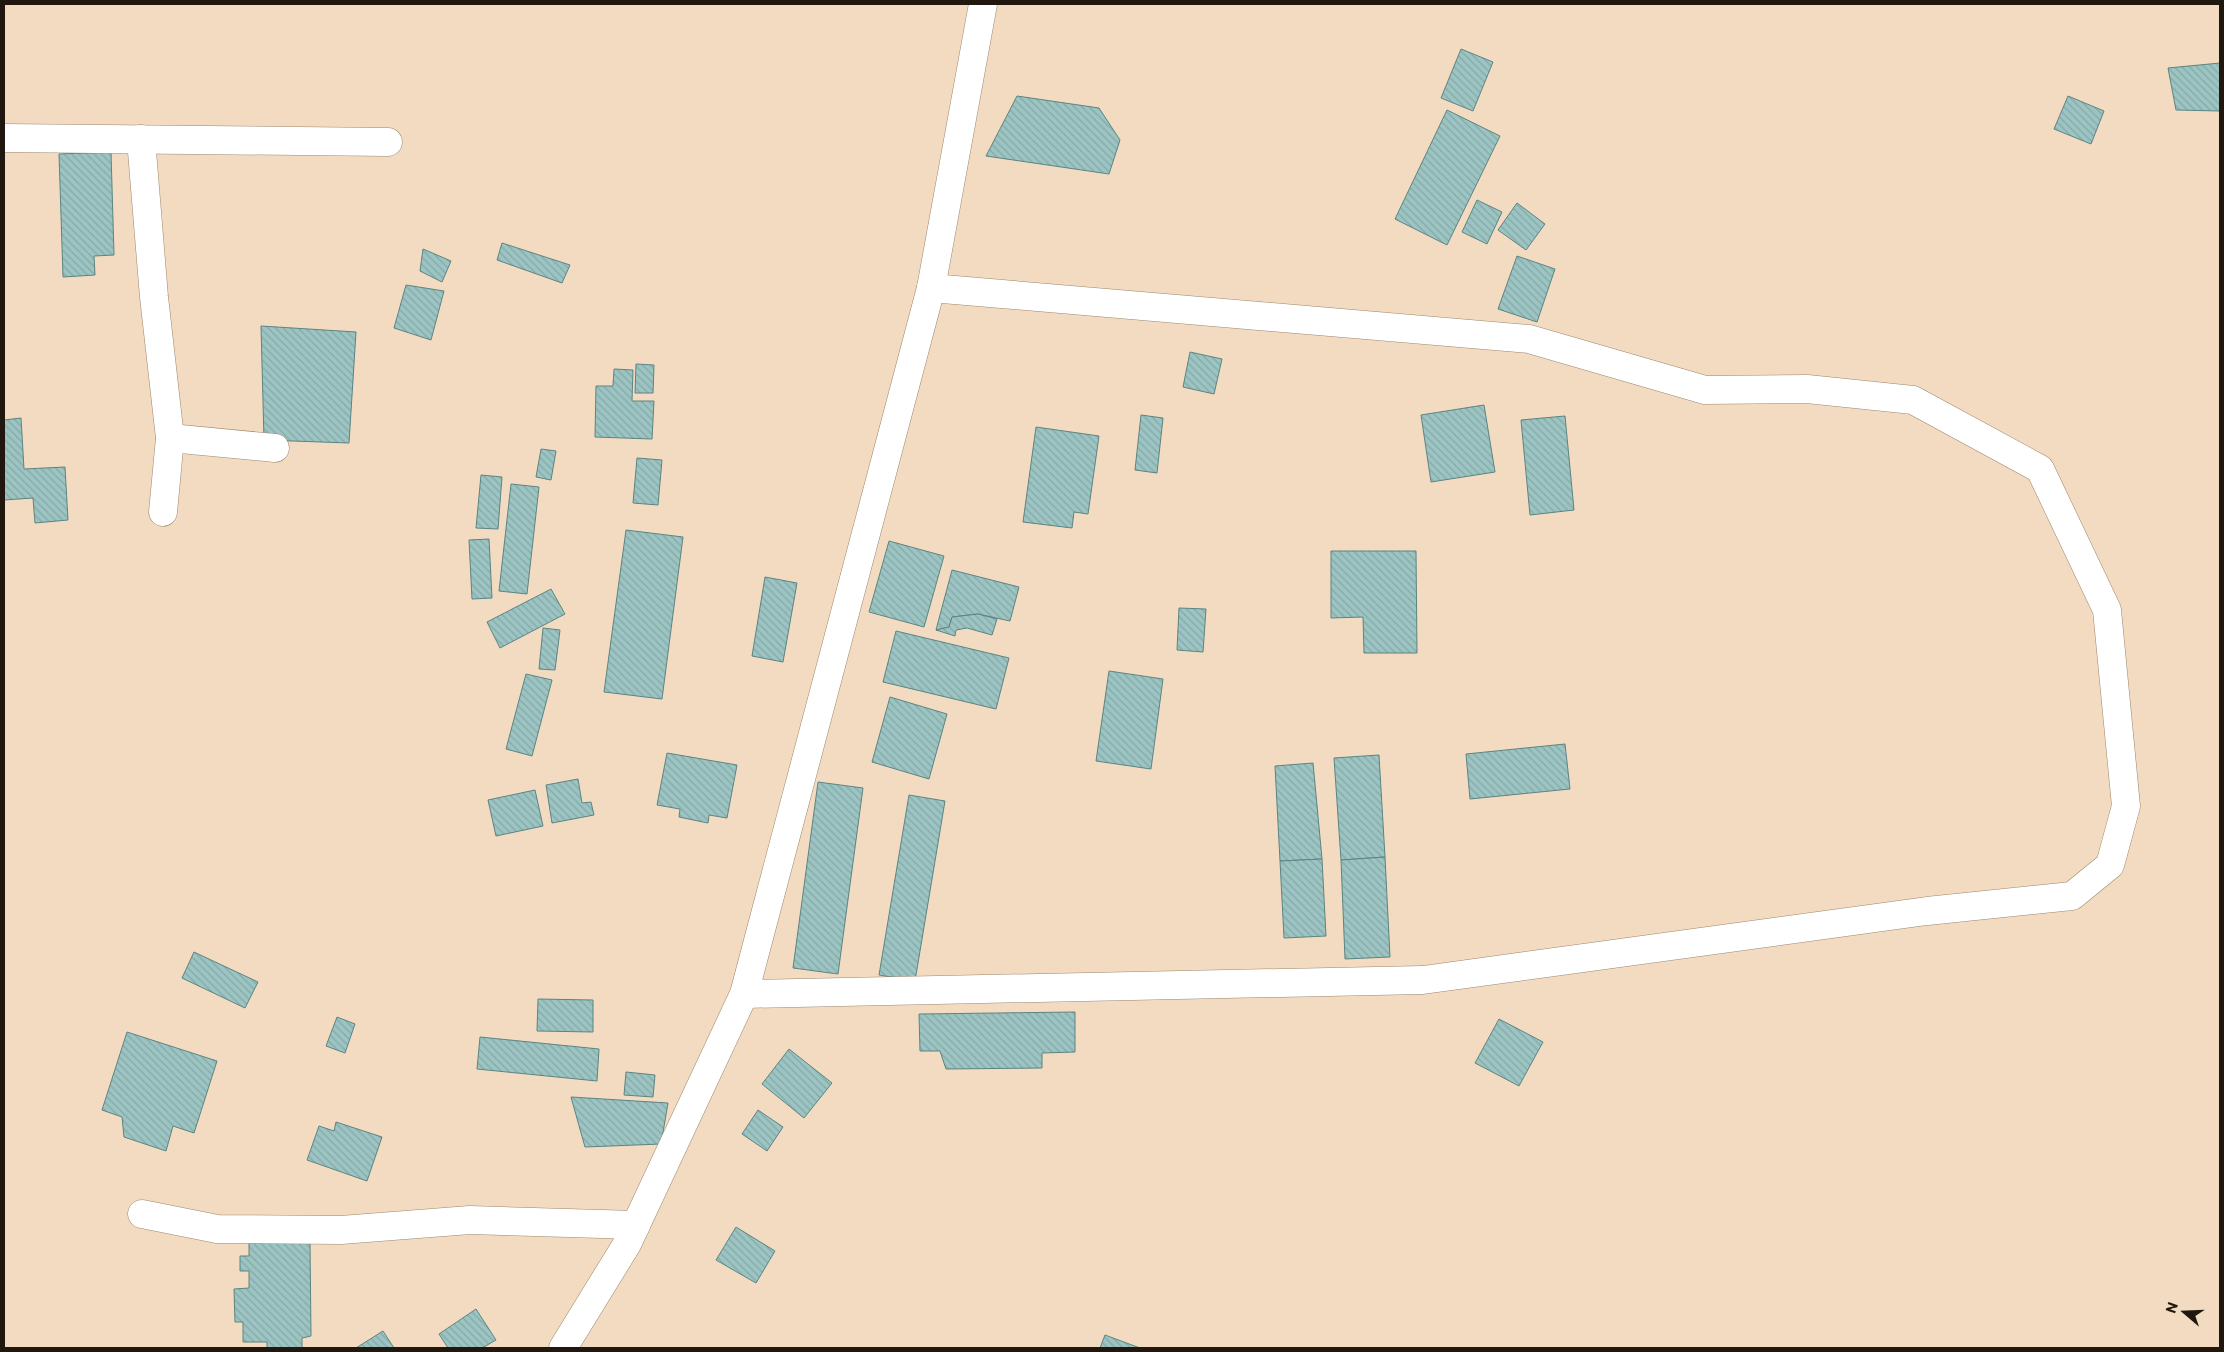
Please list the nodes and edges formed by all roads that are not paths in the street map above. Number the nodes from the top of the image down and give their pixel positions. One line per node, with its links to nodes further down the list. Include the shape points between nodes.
1 (983, 4): 5 (street)
2 (4, 138): 3 (street)
3 (142, 138): 4 (street); 6 (street, via 154,297)
4 (388, 142)
5 (931, 288): 9 (street); 9 (street, via 1529,339 1705,390 1807,390 1913,400 2040,469 2107,610 2126,806 2110,865 2072,896 1917,913 1424,980)
6 (170, 438): 7 (street); 8 (street)
7 (275, 448)
8 (163, 512)
9 (744, 994): 11 (street)
10 (142, 1214): 11 (street, via 217,1229 341,1230 470,1220)
11 (636, 1225): 12 (street)
12 (563, 1348)

